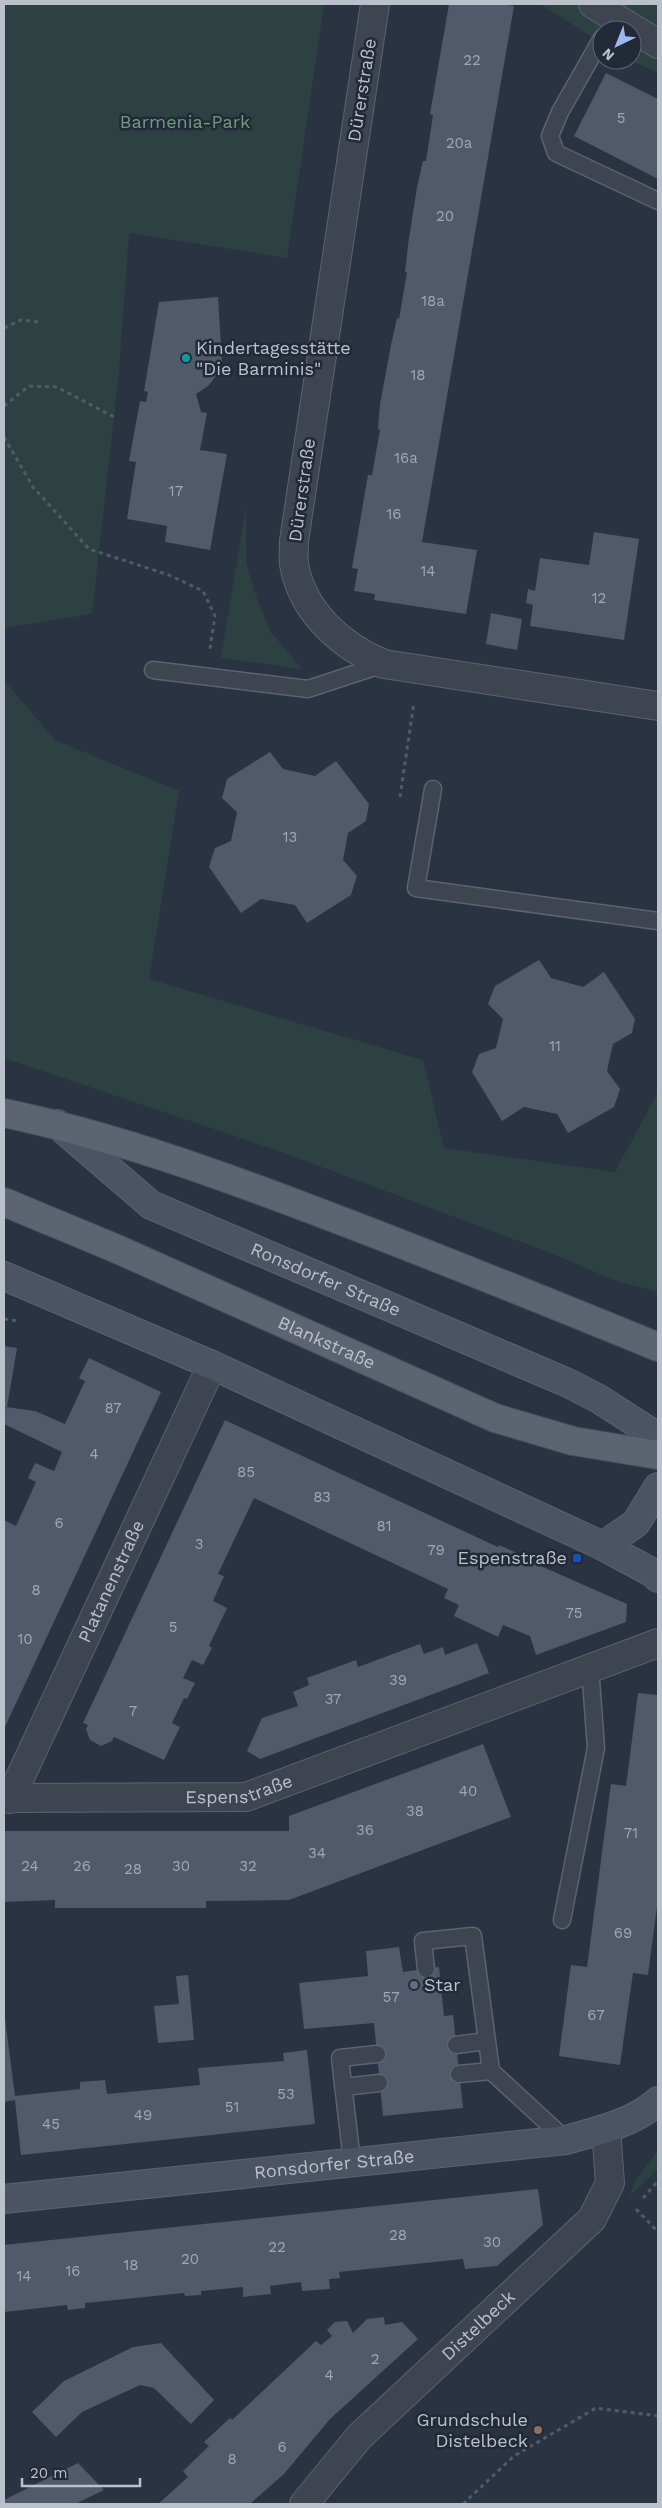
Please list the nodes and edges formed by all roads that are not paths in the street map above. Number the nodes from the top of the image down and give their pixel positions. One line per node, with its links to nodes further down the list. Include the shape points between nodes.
1 (375, 4): 6 (street, Dürerstraße, via 294,541 294,564 320,620 344,644)
2 (642, 37): 3 (street)
3 (658, 44)
4 (592, 47): 5 (lane, via 550,136 556,153)
5 (658, 201)
6 (384, 664): 7 (lane, via 308,689); 8 (street, Dürerstraße)
7 (153, 670)
8 (658, 706)
9 (433, 789): 10 (lane, via 416,888)
10 (658, 921)
11 (4, 1113): 12 (main road, Ronsdorfer Straße)
12 (57, 1124): 15 (main road, via 186,1162 267,1192 400,1242); 17 (street, Ronsdorfer Straße, via 151,1205 568,1384 599,1399)
13 (4, 1202): 19 (main road, Blankstraße, via 495,1418 573,1442)
14 (4, 1276): 16 (street)
15 (658, 1347)
16 (212, 1365): 21 (street); 25 (street, Platanenstraße)
17 (658, 1437): 18 (street, Ronsdorfer Straße)
18 (658, 1450)
19 (658, 1455)
20 (658, 1487): 21 (street, via 636,1523)
21 (603, 1546): 22 (street)
22 (658, 1578)
23 (658, 1643): 24 (street, Espenstraße)
24 (590, 1667): 25 (street, Espenstraße, via 246,1797); 26 (lane, via 596,1748)
25 (7, 1798)
26 (562, 1920)
27 (426, 1969): 28 (lane, via 423,1941 472,1936)
28 (486, 2041): 29 (lane); 31 (lane)
29 (456, 2045)
30 (376, 2054): 34 (lane, via 340,2058)
31 (491, 2071): 32 (lane); 37 (lane)
32 (460, 2074)
33 (379, 2083): 34 (lane)
34 (343, 2087): 38 (lane)
35 (658, 2101): 36 (street, Ronsdorfer Straße)
36 (606, 2129): 37 (street, Ronsdorfer Straße); 40 (street, Distelbeck, via 610,2183 592,2219 360,2437)
37 (566, 2140): 38 (street, Ronsdorfer Straße)
38 (352, 2161): 39 (street, Ronsdorfer Straße)
39 (4, 2199)
40 (304, 2504)

